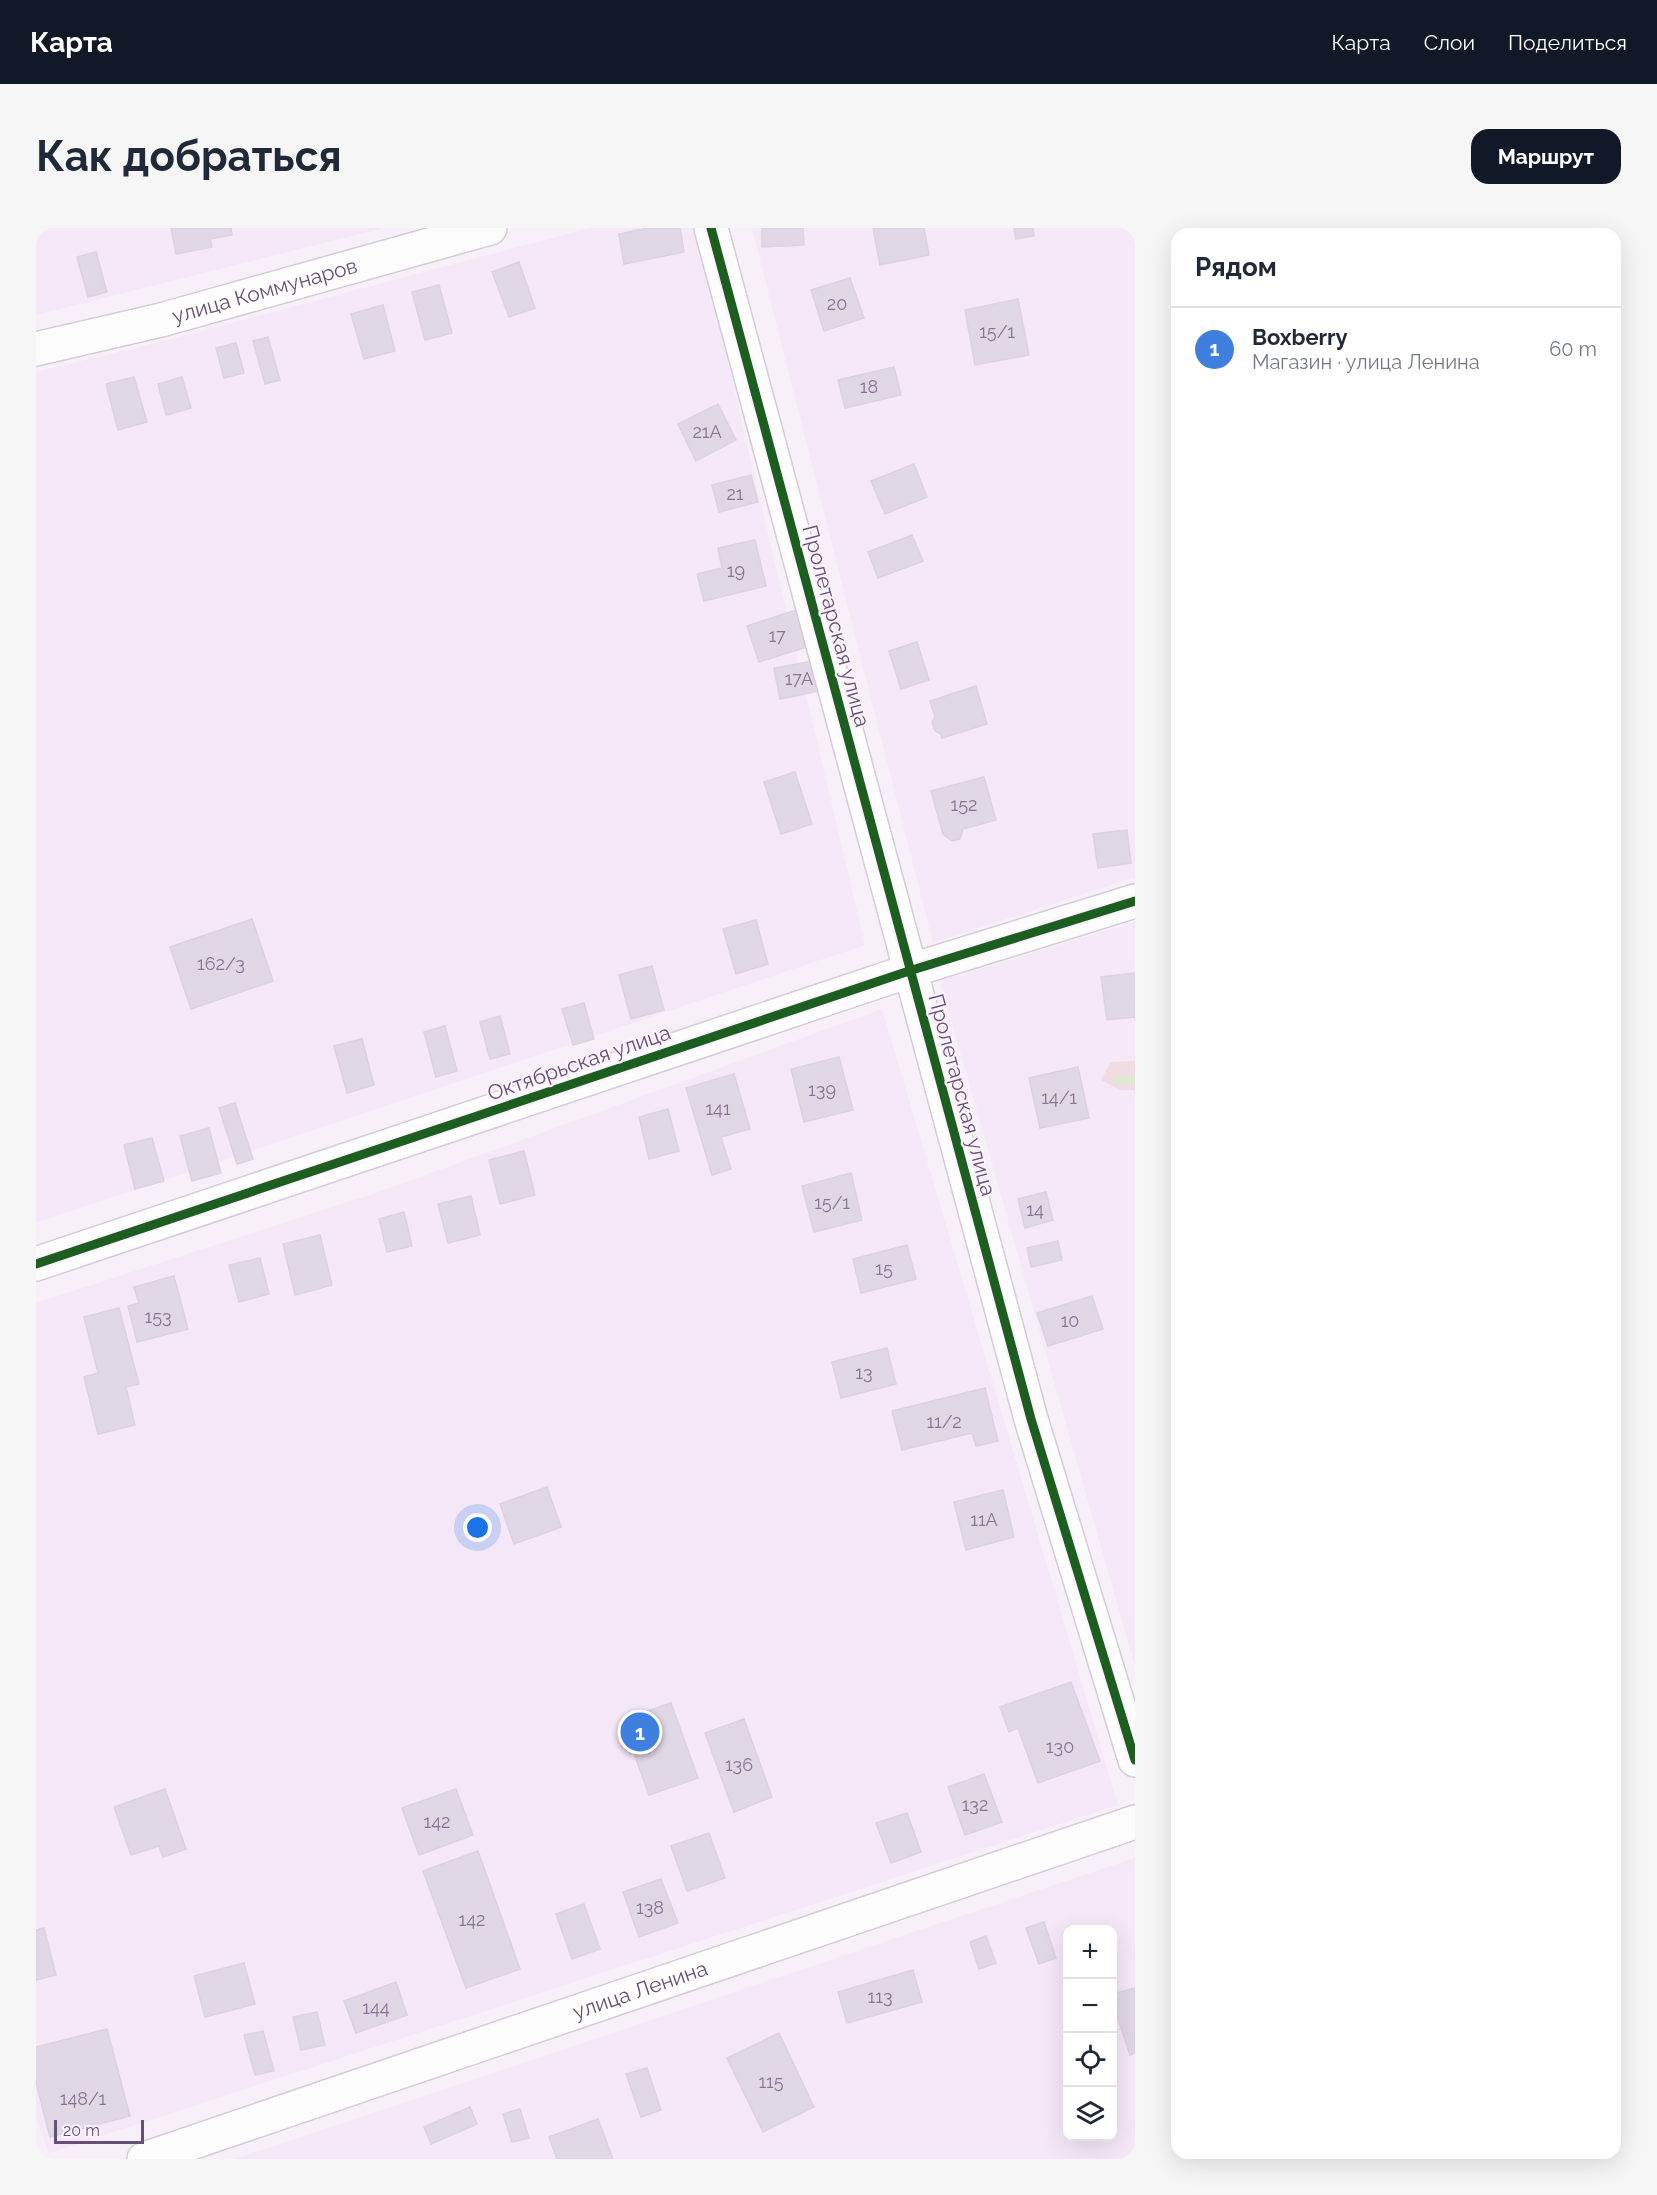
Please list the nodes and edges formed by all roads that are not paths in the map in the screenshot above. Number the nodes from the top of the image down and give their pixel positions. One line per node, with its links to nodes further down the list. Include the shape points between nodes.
1 (490, 228): 3 (street, улица Коммунаров, via 162,320)
2 (711, 228): 5 (street, Пролетарская улица)
3 (36, 349)
4 (1135, 901): 5 (street, Октябрьская улица)
5 (909, 971): 6 (street, Октябрьская улица); 7 (street, Пролетарская улица, via 1031,1419)
6 (36, 1264)
7 (1135, 1760)
8 (1135, 1822): 9 (street, улица Ленина)
9 (144, 2159)

